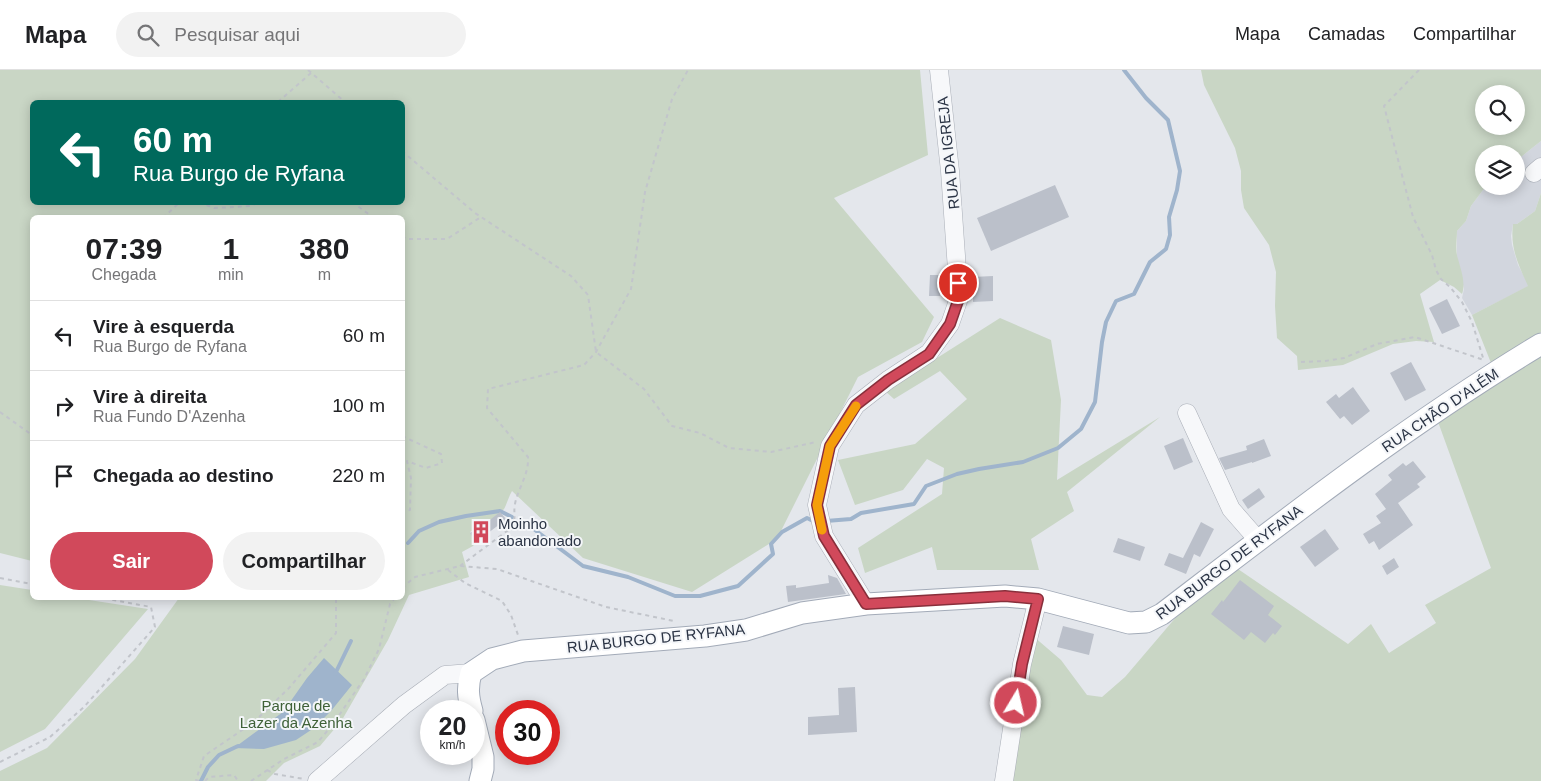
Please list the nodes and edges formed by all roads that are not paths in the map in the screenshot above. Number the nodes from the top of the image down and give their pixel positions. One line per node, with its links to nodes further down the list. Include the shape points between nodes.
1 (939, 70): 7 (street, RUA DA IGREJA, via 959,298 950,324 929,354 856,405 830,447 817,505 824,536)
2 (1541, 344): 4 (main road, RUA CHÃO D'ALÉM, via 1488,367)
3 (1187, 413): 5 (street, via 1231,508)
4 (1341, 478): 5 (main road, RUA BURGO DE RYFANA)
5 (1258, 540): 6 (main road, RUA BURGO DE RYFANA, via 1162,614 1146,622 1129,623)
6 (1038, 599): 7 (main road, RUA BURGO DE RYFANA, via 1005,596); 13 (street, via 1022,664)
7 (866, 604): 8 (main road, RUA BURGO DE RYFANA, via 802,613 746,630 706,636 523,651 492,659)
8 (471, 672): 9 (main road); 11 (street, via 445,675)
9 (469, 700)
10 (484, 765): 12 (main road)
11 (312, 780)
12 (480, 781)
13 (1004, 781)

